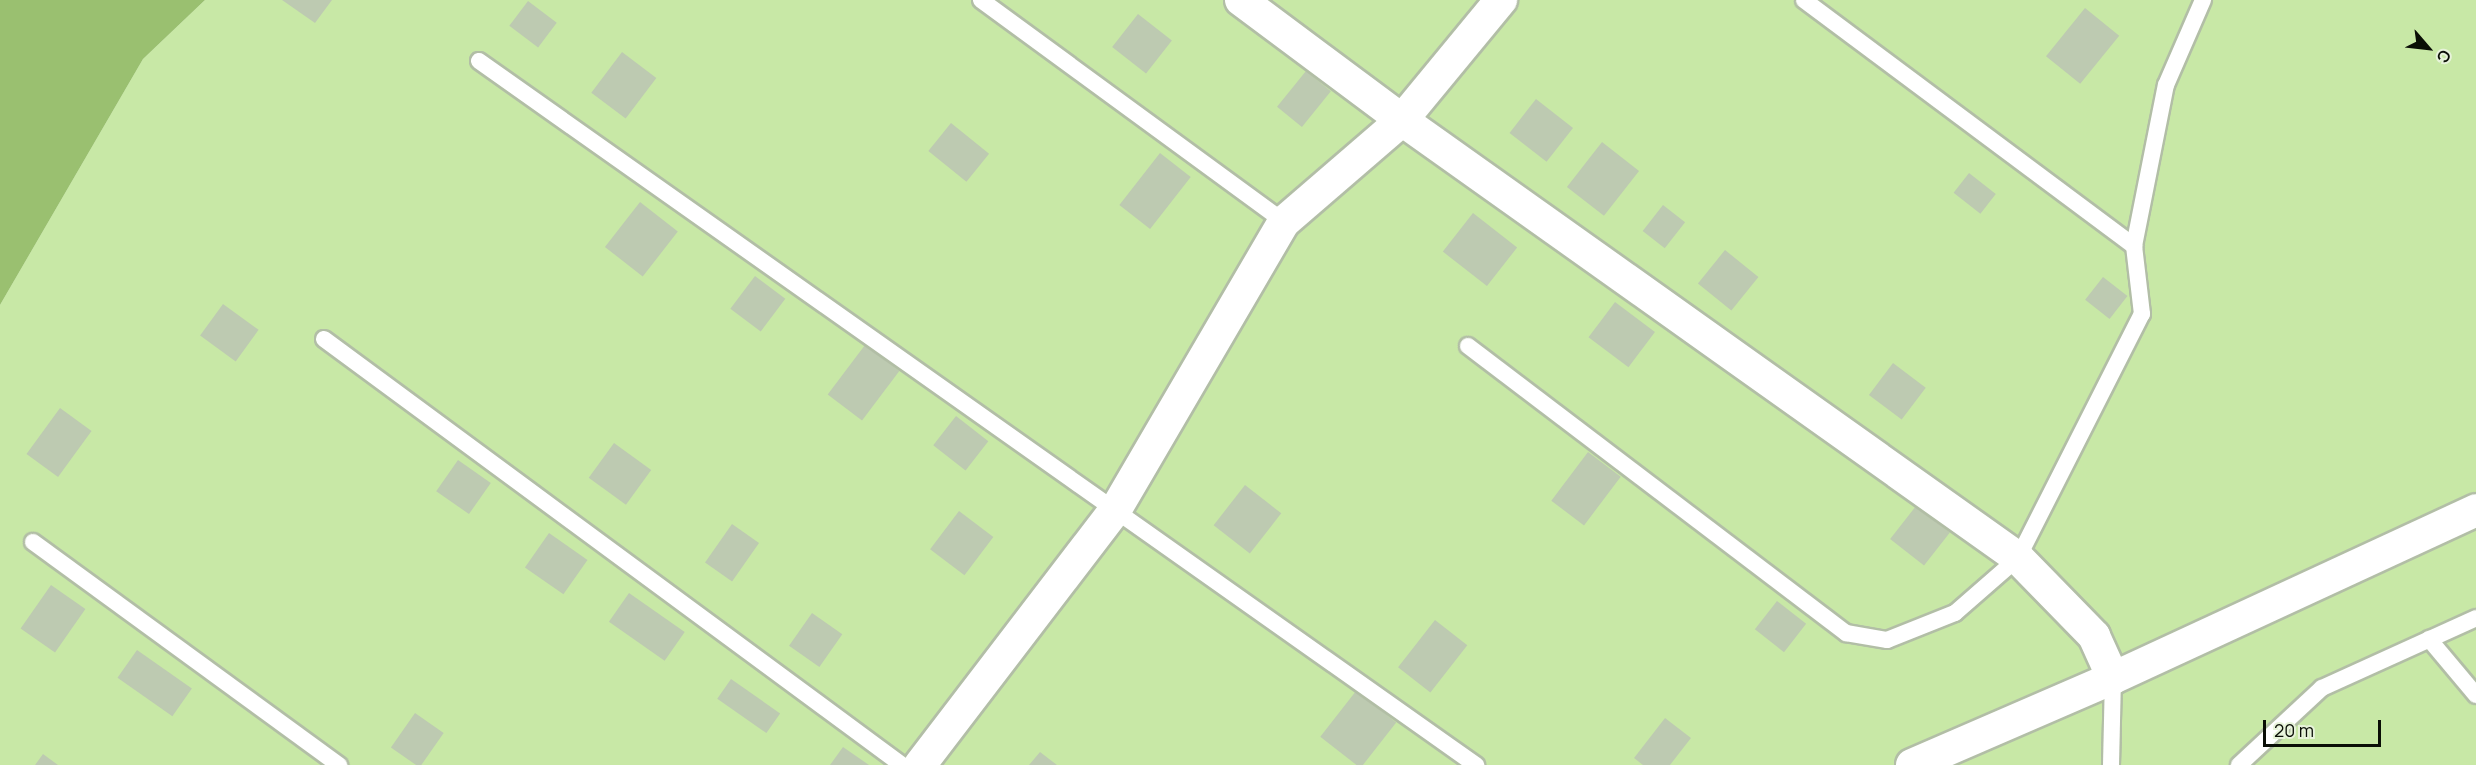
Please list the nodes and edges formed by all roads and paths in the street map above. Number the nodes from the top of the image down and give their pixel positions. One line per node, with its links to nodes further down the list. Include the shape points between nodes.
1 (981, 0): 8 (lane)
2 (1240, 0): 7 (street)
3 (1501, 0): 7 (street)
4 (1804, 0): 9 (lane)
5 (2203, 0): 9 (lane, via 2166,85)
6 (479, 61): 12 (lane)
7 (1402, 120): 8 (street); 15 (street)
8 (1284, 222): 12 (street)
9 (2134, 246): 15 (lane, via 2142,314)
10 (324, 339): 21 (lane)
11 (1468, 346): 15 (lane, via 1846,633 1887,640 1955,613)
12 (1116, 509): 22 (street); 23 (lane)
13 (2476, 510): 18 (street)
14 (33, 542): 20 (lane)
15 (2018, 558): 18 (street, via 2094,636)
16 (2476, 618): 17 (lane)
17 (2429, 639): 19 (lane); 26 (lane, via 2322,688)
18 (2113, 678): 24 (street); 25 (lane)
19 (2476, 695)
20 (339, 765)
21 (902, 765)
22 (920, 765)
23 (1476, 765)
24 (1912, 765)
25 (2111, 765)
26 (2239, 765)

